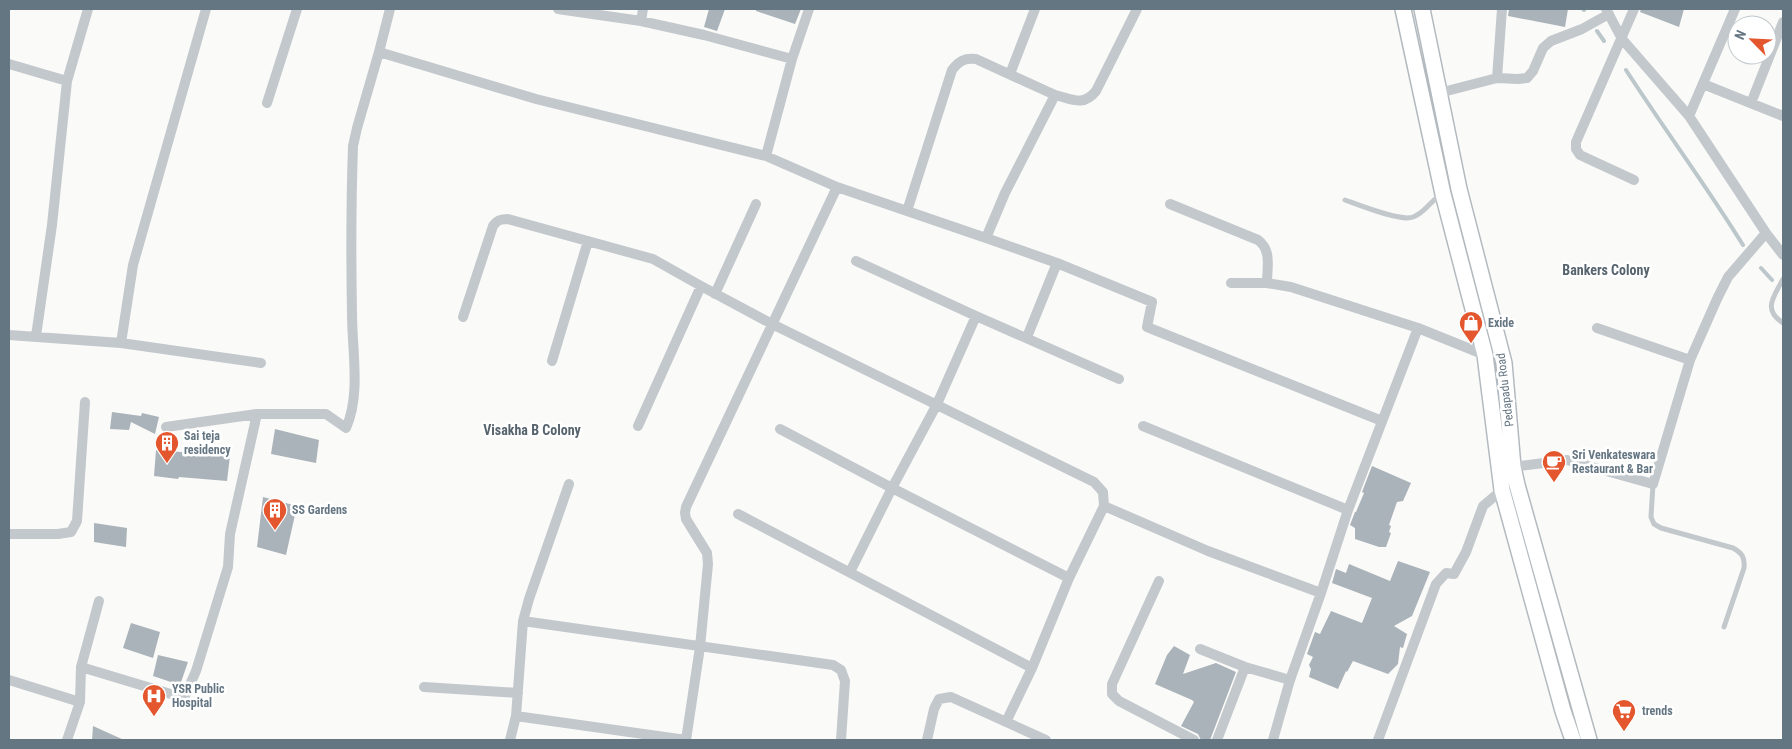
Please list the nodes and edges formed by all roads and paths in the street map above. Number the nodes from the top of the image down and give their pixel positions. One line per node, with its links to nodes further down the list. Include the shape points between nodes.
1 (88, 9): 24 (street)
2 (206, 9): 60 (street, via 133,265)
3 (297, 9): 28 (street)
4 (390, 9): 19 (street)
5 (558, 9): 16 (street)
6 (643, 9): 16 (street)
7 (809, 9): 20 (street)
8 (1035, 9): 22 (street)
9 (1137, 9): 27 (street, via 1096,92 1080,102)
10 (1403, 9): 35 (main road, Pedapadu Road)
11 (1422, 9): 26 (main road, Pedapadu Road)
12 (1502, 9): 23 (street)
13 (1634, 9): 18 (street)
14 (1735, 9): 25 (street)
15 (1607, 11): 18 (street); 23 (street, via 1582,29 1543,48 1527,78)
16 (642, 21): 20 (street)
17 (1783, 22): 29 (street)
18 (1622, 39): 30 (street); 33 (street, via 1576,142 1576,149 1580,155)
19 (379, 52): 32 (street, via 536,99); 68 (street, via 353,146 352,415 346,428 326,414)
20 (792, 60): 32 (street)
21 (9, 64): 24 (street)
22 (1010, 74): 27 (street); 39 (street, via 966,58 952,70)
23 (1497, 78): 26 (street)
24 (66, 81): 58 (street, via 52,225)
25 (1703, 84): 29 (street); 30 (street)
26 (1439, 93): 74 (main road, Pedapadu Road, via 1459,190 1504,363)
27 (1055, 95): 41 (street)
28 (267, 103)
29 (1751, 103): 31 (street)
30 (1689, 116): 40 (street)
31 (1783, 116)
32 (766, 156): 34 (street)
33 (1634, 180)
34 (837, 187): 39 (street); 54 (street)
35 (1443, 194): 36 (lane, via 1412,218 1401,218); 61 (main road, Pedapadu Road)
36 (1345, 200)
37 (756, 204): 50 (street)
38 (1170, 204): 48 (street, via 1264,244 1268,255)
39 (907, 211): 41 (street)
40 (1766, 233): 43 (street); 62 (street, via 1728,277)
41 (986, 238): 45 (street)
42 (588, 241): 49 (street, via 653,259); 52 (street, via 508,219 497,221); 63 (street)
43 (1783, 253)
44 (856, 261): 51 (street)
45 (1057, 263): 59 (street); 69 (street, via 1152,302 1147,327)
46 (1783, 279): 53 (lane, via 1771,310)
47 (1231, 283): 48 (street)
48 (1267, 283): 55 (street, via 1291,287)
49 (701, 286): 50 (street); 70 (street)
50 (716, 294): 54 (street)
51 (976, 316): 59 (street); 67 (street)
52 (463, 317)
53 (1783, 323)
54 (772, 324): 67 (street); 90 (street, via 686,507 686,519 707,553)
55 (1418, 328): 61 (street); 69 (street)
56 (1597, 328): 62 (street)
57 (9, 334): 58 (street)
58 (36, 336): 60 (street)
59 (1027, 337): 65 (street)
60 (122, 343): 64 (street)
61 (1485, 355): 78 (main road, Pedapadu Road)
62 (1690, 360): 76 (street)
63 (552, 361)
64 (261, 363)
65 (1119, 379)
66 (85, 402): 82 (street, via 77,521 71,532)
67 (936, 404): 77 (street); 79 (street, via 1094,482 1103,492)
68 (257, 414): 72 (street); 93 (street, via 230,534 228,567 196,671 184,698)
69 (1382, 421): 80 (street)
70 (638, 426)
71 (1144, 426): 80 (street)
72 (166, 428)
73 (780, 429): 77 (street)
74 (1513, 467): 76 (street, via 1567,460); 114 (main road, Pedapadu Road)
75 (569, 484): 88 (street)
76 (1653, 484): 89 (lane, via 1651,517 1654,524 1732,548 1745,560)
77 (892, 488): 83 (street); 84 (street)
78 (1502, 490): 112 (street, via 1483,506 1454,574 1446,573 1436,584); 113 (main road, Pedapadu Road)
79 (1104, 506): 84 (street); 86 (street, via 1208,551)
80 (1348, 510): 86 (street)
81 (738, 514): 83 (street)
82 (9, 534)
83 (850, 572): 94 (street)
84 (1069, 578): 94 (street)
85 (1159, 581): 109 (street, via 1112,684 1112,694 1118,701)
86 (1321, 592): 96 (street)
87 (99, 601): 93 (street)
88 (523, 622): 90 (street); 98 (street)
89 (1724, 628)
90 (700, 647): 105 (street); 106 (street, via 833,665 841,670 845,681)
91 (1200, 649): 92 (street)
92 (1245, 666): 96 (street); 110 (street)
93 (81, 668): 99 (street)
94 (1032, 668): 101 (street)
95 (9, 680): 99 (street)
96 (1290, 680): 111 (street)
97 (424, 688): 98 (street)
98 (518, 692): 100 (street)
99 (80, 702): 103 (street)
100 (516, 716): 104 (street); 105 (street)
101 (1006, 722): 102 (street); 107 (street, via 951,697 939,699)
102 (1023, 735): 108 (street)
103 (68, 740)
104 (510, 740)
105 (686, 740)
106 (841, 740)
107 (927, 740)
108 (1046, 740)
109 (1194, 740)
110 (1217, 740)
111 (1273, 740)
112 (1378, 740)
113 (1573, 740)
114 (1589, 740)

